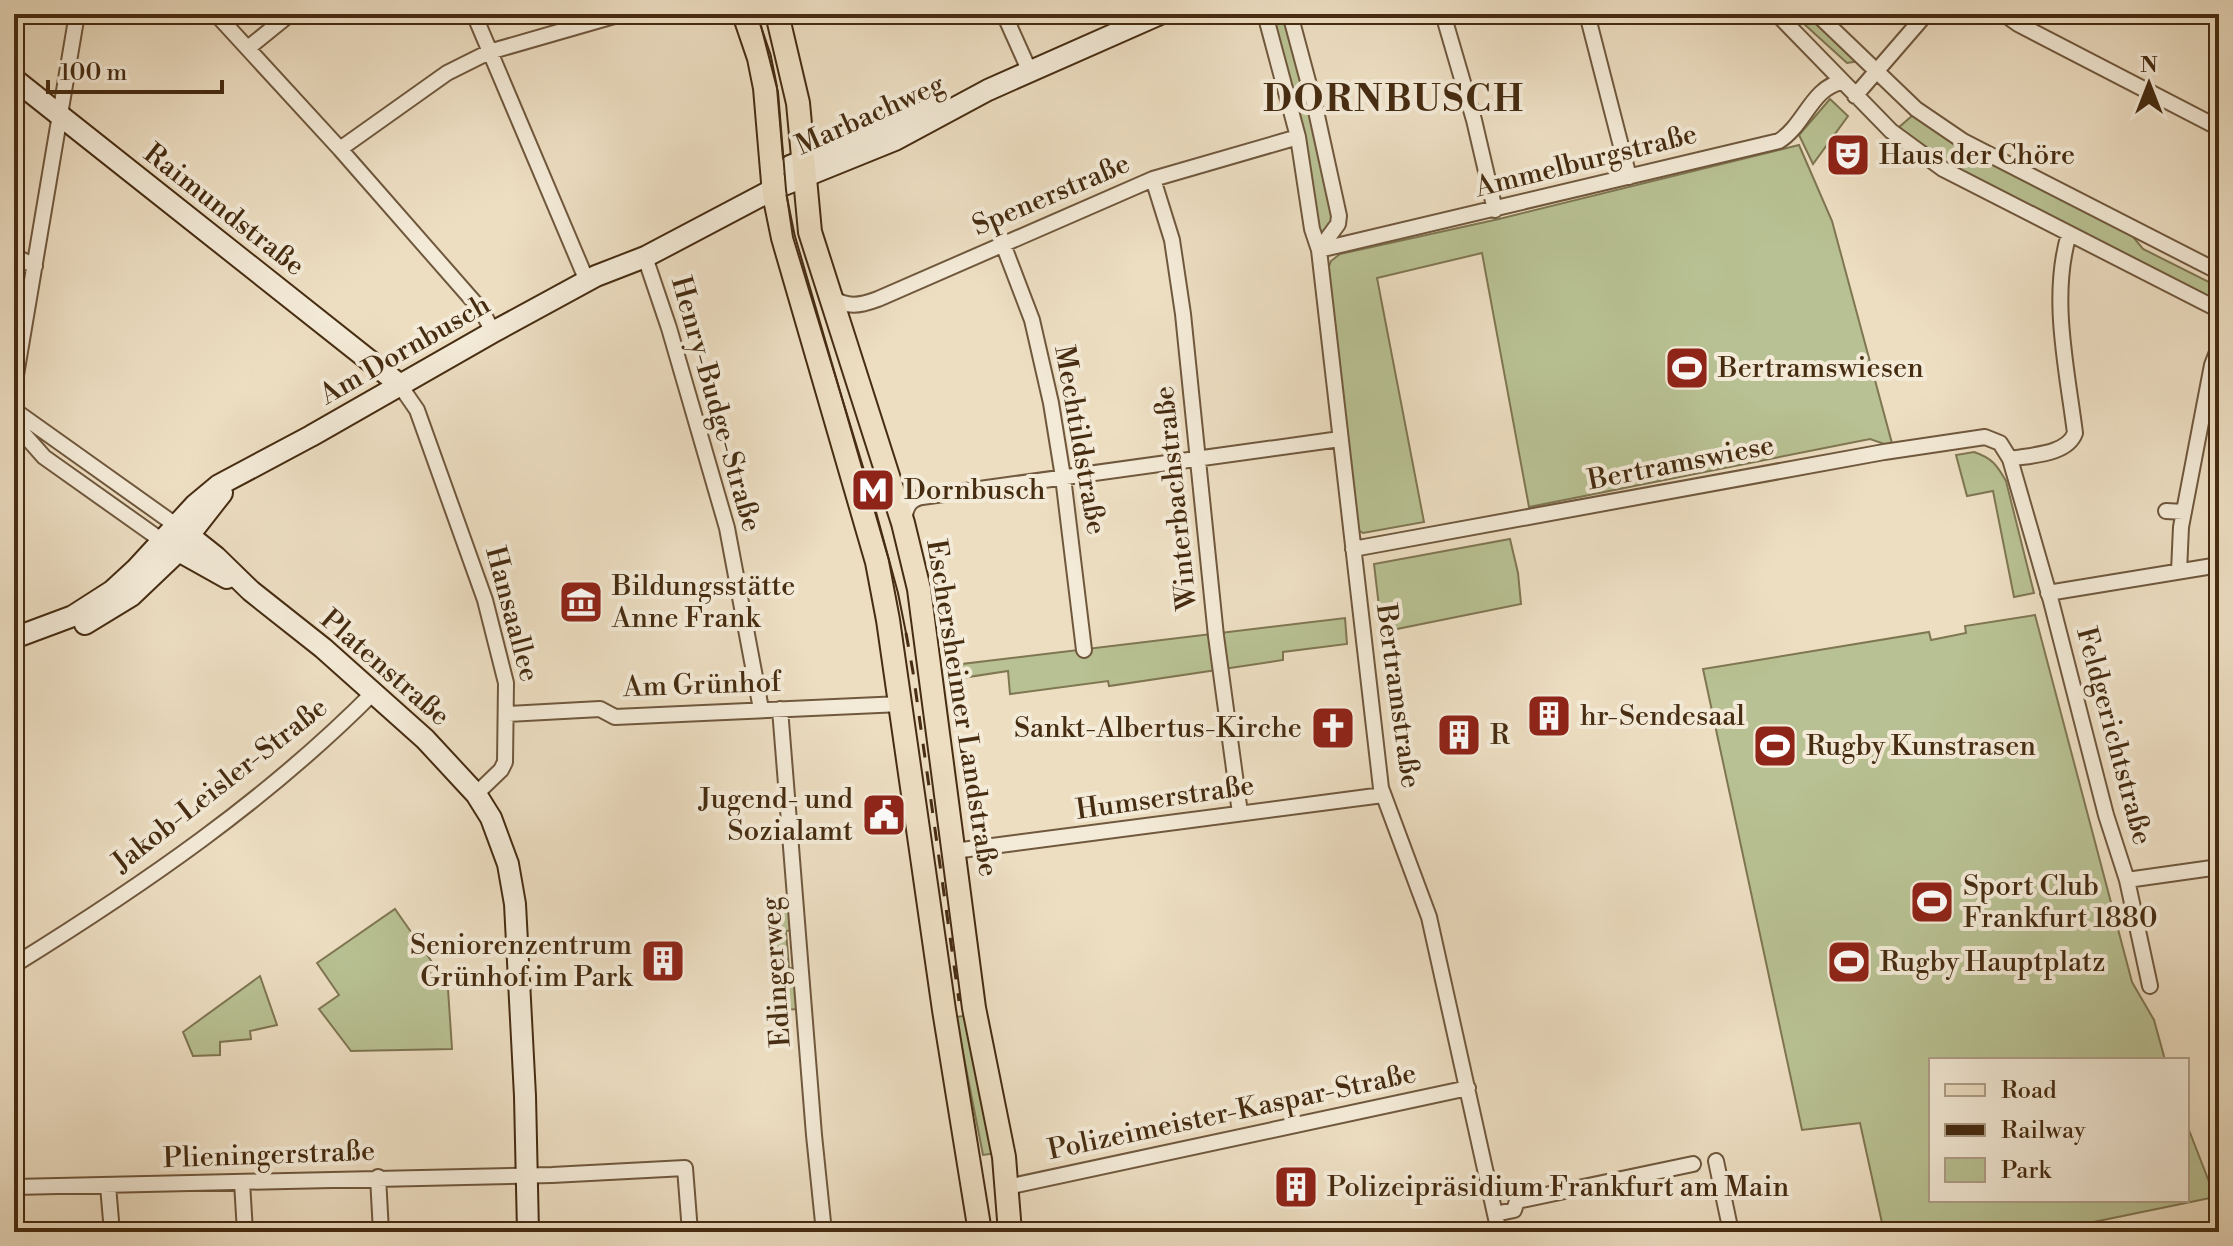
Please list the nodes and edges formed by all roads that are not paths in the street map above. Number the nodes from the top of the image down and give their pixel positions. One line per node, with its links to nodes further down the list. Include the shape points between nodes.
1 (77, 14): 25 (street)
2 (216, 14): 18 (street)
3 (290, 14): 18 (street)
4 (474, 14): 19 (street)
5 (621, 14): 19 (street)
6 (744, 14): 32 (main road, Eschersheimer Landstraße, via 765,88)
7 (777, 14): 29 (main road, Eschersheimer Landstraße, via 795,81)
8 (1004, 14): 21 (street)
9 (1160, 14): 21 (main road, Marbachweg)
10 (1265, 14): 27 (street, Bertramstraße)
11 (1290, 14): 36 (street, via 1339,216)
12 (1443, 14): 33 (street)
13 (1587, 14): 30 (street)
14 (1777, 14): 23 (street)
15 (1817, 14): 20 (street)
16 (1926, 14): 20 (street)
17 (2004, 14): 26 (street)
18 (248, 48): 28 (street)
19 (489, 52): 28 (street, via 447,73); 41 (street)
20 (1876, 70): 24 (street); 40 (street, via 1916,109 1963,141)
21 (1030, 72): 29 (main road, Marbachweg, via 895,140)
22 (14, 79): 25 (main road, Raimundstraße)
23 (1842, 82): 24 (street); 30 (street, Ammelburgstraße, via 1822,92 1795,129 1779,141)
24 (1855, 96): 34 (street, via 1943,169)
25 (60, 116): 39 (street); 46 (main road, Raimundstraße)
26 (2219, 128)
27 (1298, 137): 31 (street, Spenerstraße); 36 (street, Bertramstraße)
28 (340, 149): 44 (street, via 482,311)
29 (803, 169): 32 (main road, Marbachweg); 42 (main road, Eschersheimer Landstraße, via 810,232)
30 (1629, 177): 33 (street, Ammelburgstraße)
31 (1153, 179): 35 (street, Spenerstraße); 51 (street, Winterbachstraße, via 1172,240)
32 (773, 182): 38 (main road, Am Dornbusch); 41 (main road, Am Dornbusch, via 635,249); 66 (main road, Eschersheimer Landstraße, via 783,238 877,562)
33 (1495, 210): 36 (street, Ammelburgstraße)
34 (2069, 234): 43 (street); 52 (street, via 2060,306 2075,433 2062,448)
35 (1003, 244): 42 (street, Spenerstraße, via 865,304 845,305); 53 (street, Mechtildstraße, via 1032,320)
36 (1319, 250): 50 (street, Bertramstraße)
37 (14, 256): 39 (street)
38 (645, 257): 41 (main road, Am Dornbusch); 67 (street, Henry-Budge-Straße, via 727,528)
39 (35, 266): 47 (street)
40 (2219, 272)
41 (591, 279): 44 (main road, Am Dornbusch)
42 (830, 297): 56 (main road, Eschersheimer Landstraße)
43 (2219, 310)
44 (493, 332): 46 (main road, Am Dornbusch)
45 (2219, 347): 55 (street)
46 (399, 384): 57 (main road, Am Dornbusch, via 212,490); 69 (street, Hansaallee, via 417,410 485,600 506,683)
47 (14, 387)
48 (14, 410): 57 (street, Platenstraße)
49 (14, 423): 57 (street, Platenstraße, via 44,457)
50 (1340, 439): 51 (street); 58 (street, Bertramstraße)
51 (1198, 458): 53 (street); 72 (street, Winterbachstraße)
52 (2010, 459): 58 (street, Bertramswiese, via 2000,443 1985,437); 61 (street, Feldgerichtstraße)
53 (1063, 477): 56 (street, via 913,499); 64 (street, Mechtildstraße)
54 (2166, 511): 55 (street)
55 (2182, 520): 60 (street)
56 (903, 523): 73 (main road, Eschersheimer Landstraße, via 920,595)
57 (176, 538): 62 (main road, via 86,609); 63 (main road, via 131,596 68,632); 65 (main road, Platenstraße, via 251,591)
58 (1353, 549): 71 (street, Bertramstraße)
59 (2219, 565): 60 (street)
60 (2179, 571): 61 (street)
61 (2048, 593): 75 (street, Feldgerichtstraße)
62 (14, 638)
63 (14, 646)
64 (1084, 650)
65 (374, 692): 70 (main road, Platenstraße); 76 (street, Jakob-Leisler-Straße, via 290,771 180,857)
66 (901, 704): 68 (street, Am Grünhof); 86 (main road, Eschersheimer Landstraße, via 943,1000)
67 (761, 709): 68 (street, Am Grünhof); 69 (street, Am Grünhof, via 615,717 600,709)
68 (780, 709): 94 (street, Edingerweg)
69 (507, 714): 70 (street, Hansaallee, via 503,766)
70 (476, 794): 81 (main road, via 498,835 515,904)
71 (1383, 795): 72 (street, Humserstraße); 78 (street, Bertramstraße, via 1429,917)
72 (1240, 813): 73 (street, Humserstraße)
73 (954, 851): 86 (main road, Eschersheimer Landstraße, via 974,1008)
74 (2219, 867): 75 (street)
75 (2127, 880): 77 (street, Feldgerichtstraße)
76 (14, 965)
77 (2150, 986)
78 (1468, 1088): 86 (street, Polizeimeister-Kaspar-Straße); 87 (street, Bertramstraße)
79 (1716, 1161): 98 (street)
80 (1693, 1164): 87 (street, via 1517,1201 1514,1210)
81 (530, 1175): 82 (street, Plieningerstraße); 91 (main road); 92 (main road); 93 (street, Plieningerstraße, via 685,1168)
82 (378, 1177): 83 (street, Plieningerstraße); 90 (street)
83 (242, 1182): 84 (street, Plieningerstraße); 89 (street)
84 (108, 1186): 85 (street, Plieningerstraße); 88 (street)
85 (14, 1187)
86 (988, 1191): 95 (main road, Eschersheimer Landstraße); 96 (main road, Eschersheimer Landstraße)
87 (1495, 1214): 97 (street, Bertramstraße)
88 (112, 1232)
89 (245, 1232)
90 (381, 1232)
91 (528, 1232)
92 (539, 1232)
93 (690, 1232)
94 (824, 1232)
95 (980, 1232)
96 (1010, 1232)
97 (1499, 1232)
98 (1731, 1232)

